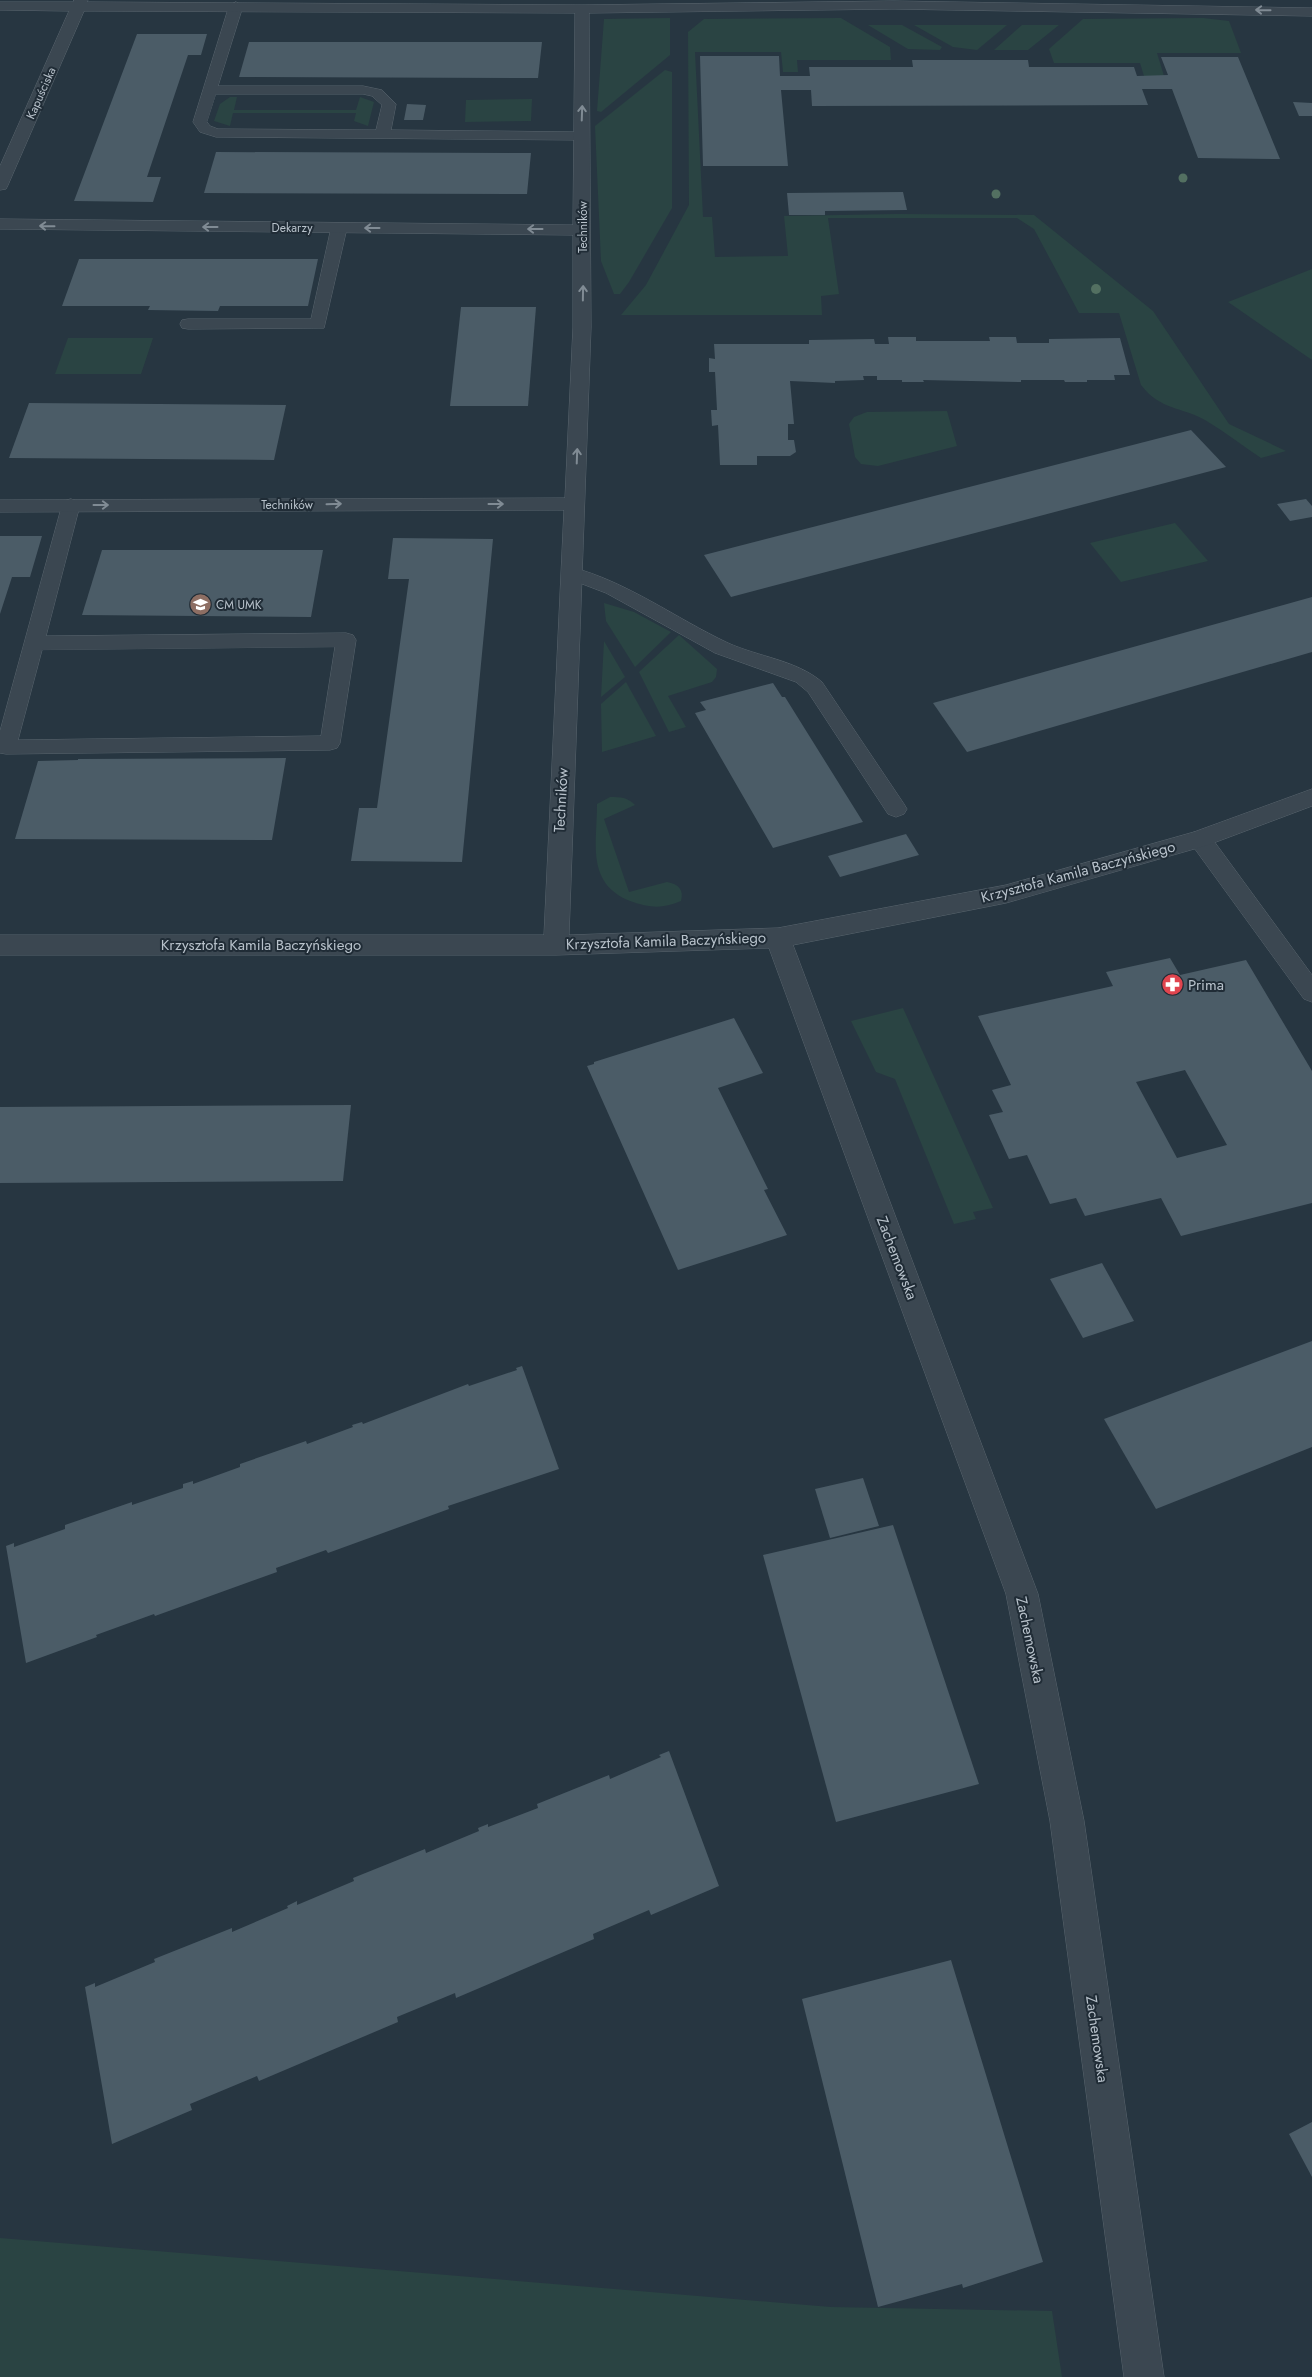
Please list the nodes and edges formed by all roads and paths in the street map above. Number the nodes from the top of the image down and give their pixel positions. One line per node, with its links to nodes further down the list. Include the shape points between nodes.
1 (80, 3): 4 (street); 5 (street); 11 (street, Kapuściska)
2 (892, 3): 3 (street); 6 (street)
3 (1006, 3): 7 (street, one-way to 3)
4 (0, 6)
5 (236, 6): 6 (street); 8 (lane)
6 (582, 9): 10 (street, Techników, one-way to 6)
7 (1312, 12)
8 (210, 90): 9 (lane, via 363,90 377,94 389,104); 9 (lane, via 200,122 216,133)
9 (383, 134): 10 (lane)
10 (581, 136): 14 (street, Techników)
11 (0, 185)
12 (0, 224): 13 (street, Dekarzy, one-way to 12)
13 (339, 228): 14 (street, Dekarzy, one-way to 13); 15 (lane, via 318,324)
14 (583, 230): 16 (street, Techników, one-way to 14)
15 (188, 324)
16 (575, 504): 17 (street, Techników, one-way to 16); 19 (street, Techników)
17 (71, 505): 18 (street, Techników); 20 (lane)
18 (0, 506)
19 (571, 574): 22 (lane, via 613,589 722,648 803,677 815,687); 26 (street, Techników)
20 (34, 643): 20 (lane, via 346,640 330,743 6,747)
21 (1312, 797): 23 (street, Krzysztofa Kamila Baczyńskiego)
22 (896, 809)
23 (1200, 839): 24 (street, Krzysztofa Kamila Baczyńskiego, via 1006,894); 27 (lane)
24 (778, 938): 26 (street, Krzysztofa Kamila Baczyńskiego); 28 (street, Zachemowska, via 1022,1594 1067,1821)
25 (0, 945): 26 (street, Krzysztofa Kamila Baczyńskiego)
26 (556, 945)
27 (1312, 993)
28 (1144, 2377)

